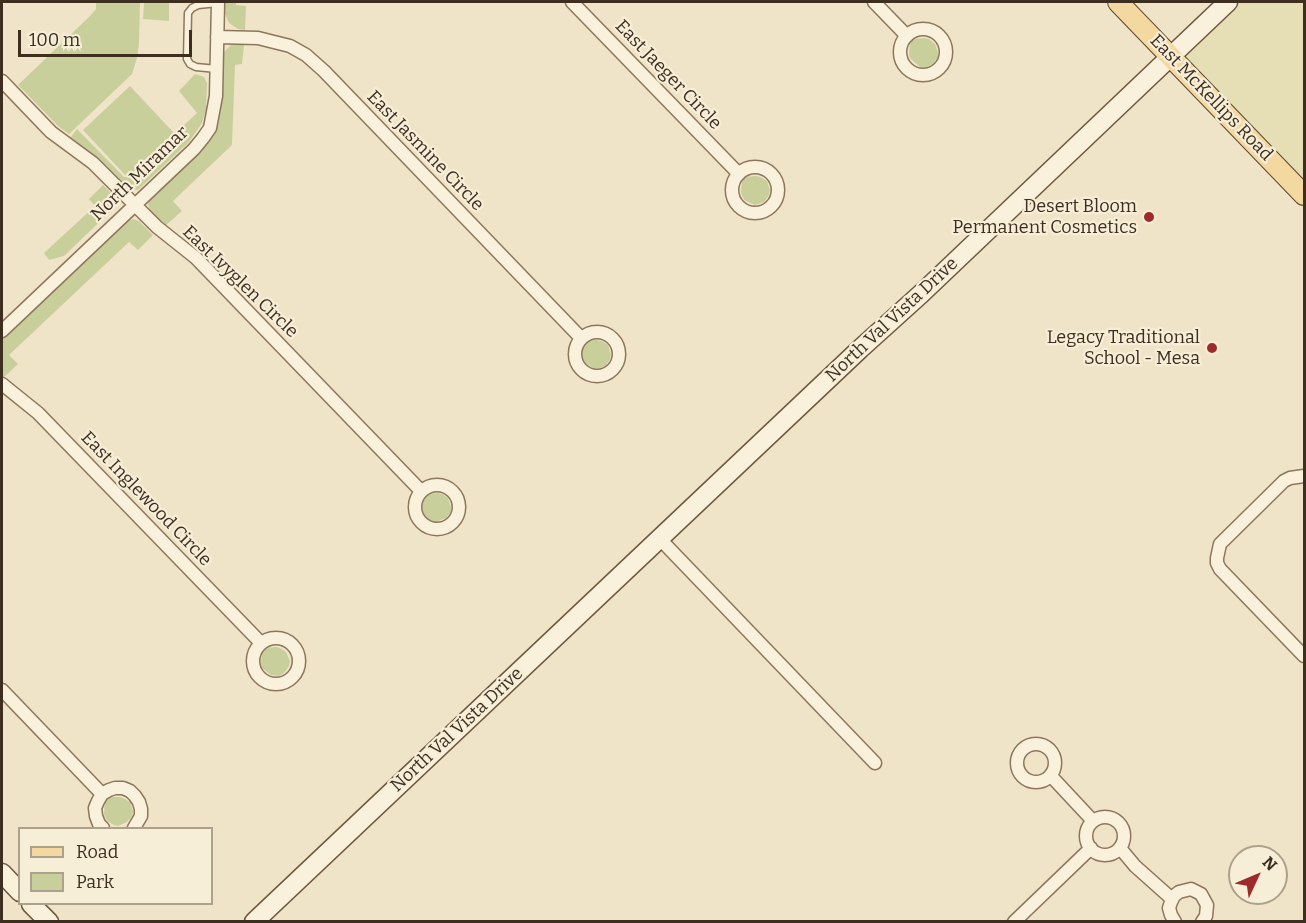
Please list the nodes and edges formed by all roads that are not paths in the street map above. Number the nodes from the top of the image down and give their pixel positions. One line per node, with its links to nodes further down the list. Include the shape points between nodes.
1 (218, 2): 7 (street, North Miramar); 9 (lane, via 198,5 188,13 187,59 196,67)
2 (572, 2): 11 (street, East Jaeger Circle)
3 (873, 2): 6 (street)
4 (1118, 2): 8 (main road, East McKellips Road)
5 (1228, 2): 8 (main road, North Val Vista Drive)
6 (907, 36)
7 (217, 37): 9 (street, North Miramar); 15 (street, East Jasmine Circle, via 258,38 290,46 306,55)
8 (1171, 56): 12 (main road, East McKellips Road); 19 (main road, North Val Vista Drive)
9 (217, 69): 13 (street, North Miramar, via 210,128 194,149)
10 (2, 81): 13 (street, East Ivyglen Circle, via 51,132 93,163)
11 (739, 174)
12 (1305, 195)
13 (135, 205): 14 (street, North Miramar); 18 (street, East Ivyglen Circle, via 196,258)
14 (2, 331)
15 (581, 338)
16 (2, 384): 20 (street, East Inglewood Circle, via 38,413)
17 (1301, 476): 21 (street, via 1284,482 1220,544 1217,563)
18 (421, 491)
19 (660, 539): 23 (street); 35 (main road, North Val Vista Drive)
20 (261, 643)
21 (1305, 656)
22 (2, 690): 25 (street)
23 (874, 763)
24 (1051, 776): 26 (street)
25 (102, 794): 27 (street, via 95,808); 28 (street, via 116,788 135,796 141,816)
26 (1093, 821): 29 (street, via 1086,836); 30 (street, via 1108,817 1118,822 1124,832)
27 (102, 827)
28 (135, 827)
29 (1091, 848): 30 (street, via 1102,855); 37 (street)
30 (1120, 849): 33 (street)
31 (2, 873): 32 (main road)
32 (18, 890)
33 (1172, 899): 38 (street, via 1169,908); 39 (street, via 1185,890 1201,894 1207,910)
34 (33, 905): 36 (main road)
35 (265, 918)
36 (49, 921)
37 (1014, 921)
38 (1175, 921)
39 (1202, 921)

